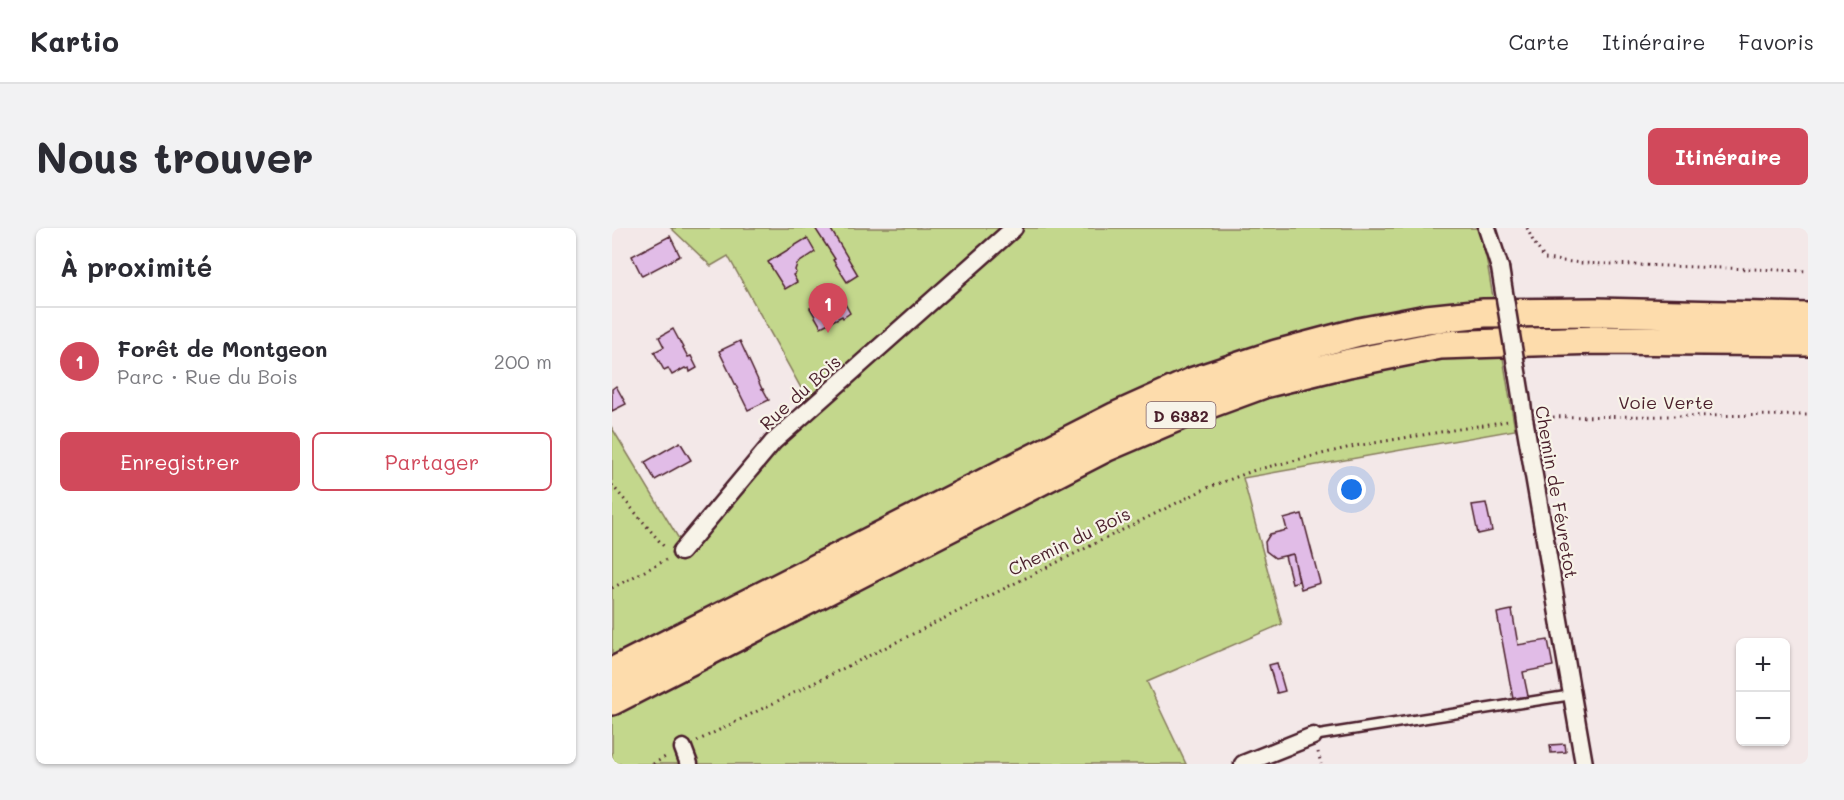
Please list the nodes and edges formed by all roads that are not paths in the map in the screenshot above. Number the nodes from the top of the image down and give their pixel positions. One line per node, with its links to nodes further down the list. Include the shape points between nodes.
1 (1014, 228): 5 (street, Rue du Bois, via 773,442)
2 (1487, 228): 7 (street, Chemin de Févretot, bridge, via 1500,268)
3 (1808, 317): 6 (highway, D 6382, via 1484,313 1359,332 1276,354 1194,381 1116,416)
4 (1808, 342): 8 (highway, D 6382, via 1598,340 1440,345 1264,384 1107,447)
5 (677, 554)
6 (612, 672)
7 (1572, 694): 9 (lane); 13 (street, Chemin de Févretot)
8 (612, 701)
9 (1313, 736): 12 (street)
10 (683, 747): 11 (street)
11 (689, 764)
12 (1243, 764)
13 (1584, 764)

